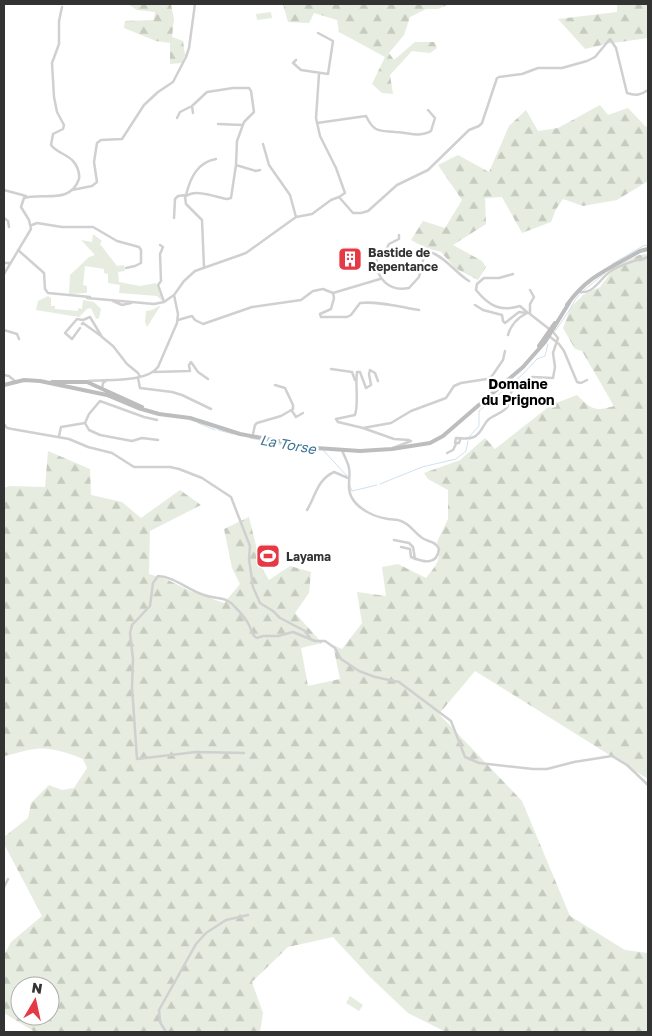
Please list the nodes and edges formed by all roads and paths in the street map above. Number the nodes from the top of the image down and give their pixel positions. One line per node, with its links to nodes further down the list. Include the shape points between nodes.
1 (195, 4): 19 (street, via 189,48 173,82 144,106 122,139 97,143 94,162 96,183)
2 (62, 7): 19 (street, via 60,44 52,63 54,97 64,125 53,134 51,145 74,161 77,167 80,174)
3 (318, 33): 5 (street, via 333,41 328,74)
4 (296, 60): 5 (street, via 293,63 299,69)
5 (319, 74): 11 (street)
6 (648, 90): 22 (street, via 643,94 627,94 616,48 610,39 595,57 587,61 562,68 538,68 522,74 499,76 482,123 469,130 440,161 397,185 361,213 353,213)
7 (192, 106): 9 (street); 10 (street, via 180,112); 13 (street, via 208,92 249,88 254,112)
8 (428, 110): 11 (street, via 435,118 431,131 424,134 375,129 366,116)
9 (193, 113)
10 (177, 118)
11 (317, 123): 22 (street, via 345,193)
12 (218, 124): 13 (street)
13 (243, 125): 16 (street)
14 (263, 144): 23 (street, via 269,165 290,195)
15 (216, 159): 20 (street, via 202,164)
16 (236, 165): 17 (street); 20 (street, via 231,198 199,193)
17 (260, 170)
18 (4, 190): 21 (street)
19 (71, 190): 21 (street, via 56,196)
20 (186, 195): 25 (street, via 175,199); 34 (street, via 186,204 202,220)
21 (27, 197): 26 (street, via 21,207)
22 (339, 197): 23 (street, via 312,214)
23 (296, 217): 34 (street, via 246,253)
24 (4, 218): 27 (street)
25 (174, 218)
26 (32, 225): 31 (street); 35 (street, via 93,226 117,241 139,247 141,262)
27 (9, 227)
28 (399, 235): 39 (street, via 399,239 389,244 377,259)
29 (160, 245): 45 (street, via 163,247 160,254 162,282 158,285)
30 (648, 249): 36 (main road)
31 (18, 250): 33 (street, via 10,263); 45 (street, via 44,273 48,294 110,300 122,305)
32 (648, 257): 36 (street)
33 (4, 265): 37 (street)
34 (204, 267): 44 (street, via 188,276)
35 (126, 268)
36 (611, 269): 42 (main road, via 591,279); 42 (street, via 592,290)
37 (4, 274)
38 (513, 274): 48 (street, via 484,278 476,290 492,305 520,306)
39 (380, 279): 40 (street, via 398,289 409,288 419,277 424,256 430,252); 43 (street)
40 (469, 281)
41 (530, 290): 48 (street, via 534,297)
42 (576, 292): 53 (main road)
43 (333, 293): 47 (street, via 333,305 320,314 321,317 347,317 360,303); 49 (street, via 323,289 313,291 301,300 252,307 203,324 192,316)
44 (175, 297): 45 (street); 49 (street)
45 (164, 302)
46 (475, 305): 48 (street, via 502,315 505,323 519,312)
47 (419, 310)
48 (528, 313): 53 (street); 54 (street, via 518,317)
49 (178, 321): 62 (street)
50 (82, 324): 55 (street)
51 (80, 328): 55 (street, via 72,339 64,333 77,319 90,317)
52 (4, 330): 57 (street, via 17,334)
53 (552, 332): 56 (main road); 58 (street, via 558,338); 60 (main road)
54 (508, 335)
55 (102, 337): 64 (street)
56 (550, 337): 58 (street); 60 (main road)
57 (19, 339)
58 (556, 342): 67 (street, via 577,382); 95 (street, via 553,378 532,377 512,391 506,408 488,420 481,432 475,437 456,438 453,450)
59 (505, 350): 87 (street, via 503,360 487,379 461,383 454,386 446,398 411,411 391,423)
60 (530, 359): 93 (main road, via 515,376 444,436 430,443)
61 (332, 369): 68 (street, via 352,372)
62 (154, 372): 64 (street); 66 (street, via 190,370 191,362)
63 (4, 375): 70 (street)
64 (139, 377): 65 (street); 80 (street, via 140,388 172,392)
65 (106, 379): 73 (street); 77 (street)
66 (208, 379)
67 (587, 380)
68 (356, 381): 69 (street, via 356,372 359,372 364,386 369,388 372,384 369,371 372,370); 87 (street, via 355,415 336,421)
69 (378, 381)
70 (16, 382): 71 (main road); 74 (main road)
71 (46, 382): 72 (main road); 76 (main road)
72 (68, 382): 73 (main road); 76 (main road)
73 (84, 382): 77 (main road)
74 (4, 385)
75 (274, 385): 82 (street, via 285,388 293,405)
76 (67, 387): 78 (main road)
77 (98, 387): 78 (main road); 79 (main road)
78 (92, 392): 79 (main road)
79 (132, 404): 81 (street); 88 (main road)
80 (211, 409)
81 (129, 411): 84 (street); 85 (street, via 100,401)
82 (292, 411): 83 (street, via 296,416); 89 (street, via 257,423)
83 (304, 413)
84 (158, 420)
85 (85, 423): 90 (street, via 61,427); 92 (street, via 89,430 100,435 132,441 142,438)
86 (4, 424): 90 (street, via 7,428)
87 (363, 428): 93 (street, via 411,442)
88 (224, 430): 89 (main road); 91 (main road)
89 (253, 434): 91 (main road)
90 (59, 437): 101 (street, via 112,454 134,467 179,469 202,478 231,497 250,546 253,587 260,603 305,631)
91 (267, 438): 94 (main road)
92 (158, 440)
93 (392, 449): 94 (main road)
94 (344, 450): 96 (street)
95 (447, 453)
96 (348, 478): 97 (street, via 338,472 329,474 318,486); 100 (street, via 352,499 367,512 401,520 416,534 438,546 439,553 432,561)
97 (307, 510)
98 (394, 540): 100 (street, via 413,547)
99 (401, 547): 100 (street, via 408,547 411,557)
100 (416, 559)
101 (310, 638): 102 (street, via 293,632 257,638 230,602 205,596 167,577 155,579 149,608 132,625 130,633 137,759 196,752); 103 (street, via 330,644 341,659 359,671 399,682 427,702 453,724 465,757 480,763 534,769 612,756)
102 (244, 753)
103 (648, 784)
104 (8, 879): 105 (street)
105 (4, 887)
106 (248, 915): 107 (street, via 226,920 196,944 159,1010 160,1022)
107 (166, 1032)

